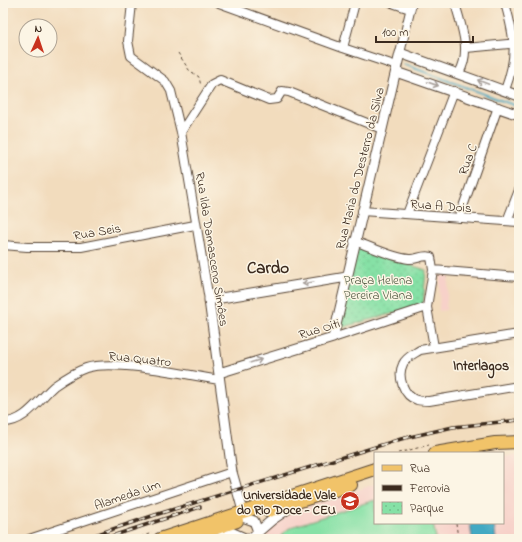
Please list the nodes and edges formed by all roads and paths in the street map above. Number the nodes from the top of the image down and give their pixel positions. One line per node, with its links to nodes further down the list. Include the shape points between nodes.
1 (132, 3): 22 (street, Rua Ilda Damasceno Simôes, via 128,42 131,56 168,85)
2 (219, 3): 9 (street)
3 (355, 3): 9 (street)
4 (392, 3): 7 (street)
5 (455, 3): 10 (street)
6 (505, 3): 8 (street)
7 (411, 6): 11 (street, Rua Maria do Desterro da Silva)
8 (517, 44): 10 (street); 15 (street)
9 (343, 48): 13 (street)
10 (466, 48): 14 (street, via 465,59)
11 (400, 52): 13 (street, Rua Maria do Desterro da Silva); 14 (street)
12 (178, 53): 17 (path, via 190,70 199,77)
13 (397, 69): 16 (street, one-way to 16); 21 (street, Rua Maria do Desterro da Silva)
14 (459, 73): 15 (street, one-way to 14)
15 (505, 90): 18 (street)
16 (454, 91): 19 (street); 25 (street)
17 (203, 96): 21 (street, via 212,84 220,80 269,100 277,99 286,91); 22 (street)
18 (519, 96)
19 (498, 107): 20 (street); 26 (street, Rua C)
20 (519, 115)
21 (382, 129): 24 (street, Rua Maria do Desterro da Silva)
22 (181, 132): 29 (street, Rua Ilda Damasceno Simôes)
23 (519, 190): 27 (street)
24 (362, 211): 25 (street, Rua A Dois); 30 (street, Rua Maria do Desterro da Silva)
25 (407, 214): 26 (street, Rua A Dois)
26 (459, 218): 27 (street, Rua A Dois)
27 (507, 222): 28 (street, Rua A Dois)
28 (519, 222)
29 (195, 225): 31 (street, Rua Seis, via 80,247 27,248); 35 (street, Rua Ilda Damasceno Simôes)
30 (354, 241): 32 (street, via 402,258 428,256 433,261); 33 (street, Rua Maria do Desterro da Silva)
31 (3, 245)
32 (432, 270): 34 (street); 36 (street)
33 (347, 277): 35 (street, one-way to 35); 38 (street, Rua Maria do Desterro da Silva)
34 (519, 277)
35 (208, 300): 40 (street, Rua Ilda Damasceno Simôes)
36 (427, 307): 38 (street, Rua Oiti); 39 (street)
37 (519, 334): 39 (street)
38 (332, 338): 40 (street, Rua Oiti, one-way to 38)
39 (434, 347): 41 (street, via 420,350 407,358 403,364 400,374 402,386 416,400 430,401)
40 (220, 376): 42 (street, Rua Quatro, via 98,365 64,379 17,420); 48 (street, Rua Ilda Damasceno Simôes)
41 (519, 386)
42 (3, 422)
43 (519, 442): 45 (main road)
44 (519, 449): 46 (main road)
45 (441, 452)
46 (487, 452)
47 (374, 469): 51 (main road)
48 (232, 472): 51 (street, Rua Ilda Damasceno Simôes); 57 (street, Alameda Um)
49 (374, 477): 50 (main road)
50 (301, 502): 51 (main road); 54 (street, via 278,515)
51 (244, 515): 53 (main road); 54 (street, via 254,521); 56 (street, via 240,526); 58 (main road)
52 (456, 524): 60 (path)
53 (214, 530): 55 (main road); 56 (street, via 229,531)
54 (257, 536): 56 (street)
55 (200, 537): 59 (main road)
56 (242, 538)
57 (29, 539)
58 (160, 539)
59 (185, 539)
60 (458, 539)

